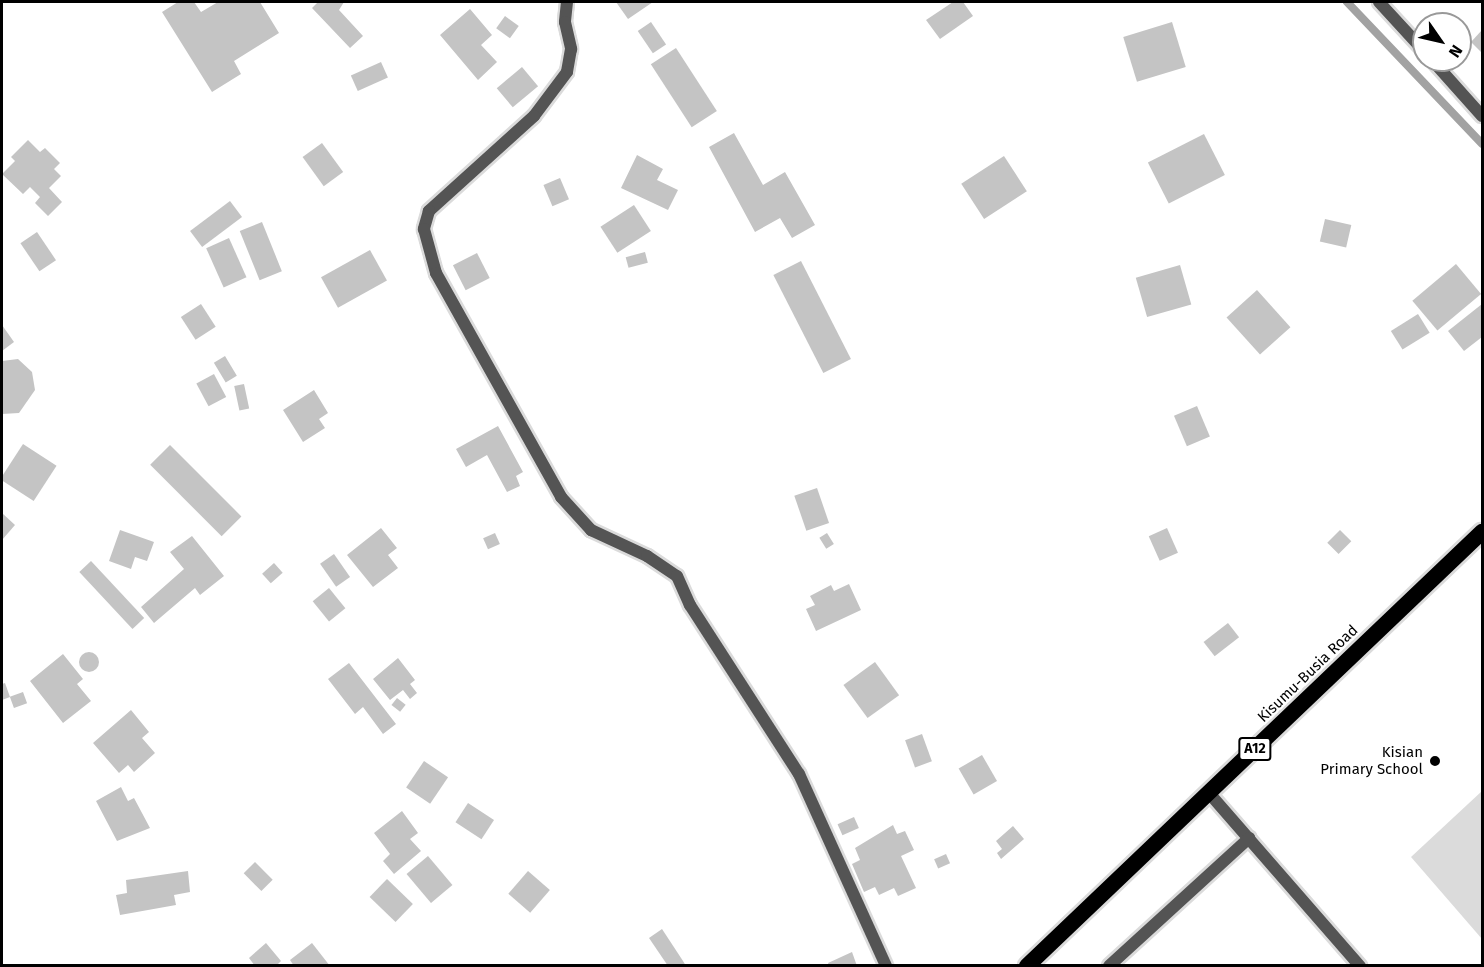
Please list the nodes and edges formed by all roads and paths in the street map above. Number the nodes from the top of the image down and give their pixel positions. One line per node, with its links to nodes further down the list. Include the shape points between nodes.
1 (567, 2): 9 (street, via 565,22 571,49 567,72 534,116 429,211 424,229 436,273 561,497 591,530 648,556 676,576 690,606 799,774)
2 (1379, 2): 3 (street)
3 (1412, 38)
4 (1443, 72): 5 (street)
5 (1482, 116)
6 (1482, 532): 7 (highway, Kisumu-Busia Road / A12)
7 (1209, 793): 8 (street); 10 (highway, Kisumu-Busia Road / A12)
8 (1249, 838): 11 (street); 12 (street)
9 (886, 966)
10 (1027, 966)
11 (1109, 966)
12 (1360, 966)

